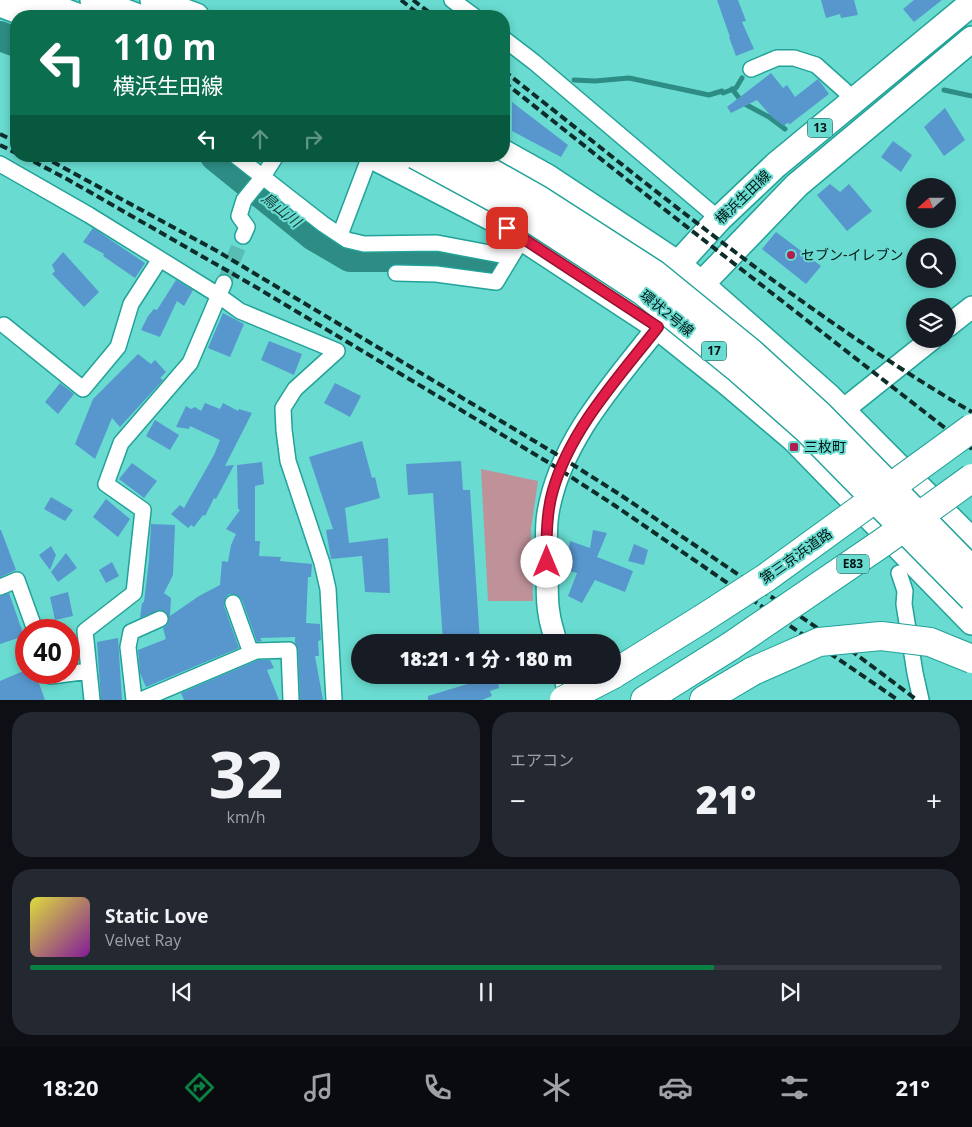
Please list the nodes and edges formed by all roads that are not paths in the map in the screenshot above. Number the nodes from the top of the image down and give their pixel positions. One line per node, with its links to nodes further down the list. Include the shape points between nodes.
1 (34, 0): 8 (main road)
2 (93, 0): 9 (main road)
3 (153, 0): 10 (main road)
4 (452, 0): 11 (street)
5 (972, 3): 15 (main road, 横浜生田線 / 13)
6 (0, 4): 7 (main road)
7 (16, 10)
8 (61, 10)
9 (120, 10)
10 (180, 10)
11 (466, 10)
12 (972, 39): 32 (main road, 13, via 797,185)
13 (510, 44): 25 (street)
14 (751, 69): 15 (street, via 777,58 794,58 816,65)
15 (854, 99): 25 (main road, 横浜生田線 / 13, via 776,165)
16 (510, 156): 30 (main road, via 547,177)
17 (243, 162): 24 (street)
18 (272, 162): 24 (street)
19 (369, 162): 26 (street)
20 (383, 162): 28 (main road, via 492,218)
21 (426, 162): 46 (main road, 環状2号線 / 17, bridge, via 522,214 642,292 738,370 805,430)
22 (475, 162): 43 (main road, 環状2号線 / 17, bridge, via 540,198 655,274 744,346 820,414)
23 (0, 164): 29 (street)
24 (262, 178): 26 (street); 27 (street, via 244,200 239,216 247,227)
25 (720, 219): 30 (main road, 横浜生田線 / 13)
26 (340, 235): 28 (street, via 364,244 437,243)
27 (243, 236)
28 (516, 248): 31 (street, via 496,282 436,274); 37 (main road, via 627,306)
29 (160, 259): 33 (street); 36 (street, via 131,304 118,347 83,389)
30 (678, 264): 32 (main road); 37 (street)
31 (396, 273)
32 (702, 285): 37 (main road, 13); 39 (main road)
33 (221, 289): 55 (street, via 190,364 121,443 106,484 142,510 134,593 85,630); 63 (street, via 240,311 337,351 295,389 283,408 288,461 328,590)
34 (972, 306): 35 (street)
35 (956, 319)
36 (4, 325)
37 (658, 327): 50 (main road, via 794,439); 51 (street, via 572,445 553,490 546,545 549,612)
38 (921, 348): 39 (street)
39 (843, 410): 42 (main road)
40 (972, 428): 54 (highway, 第三京浜道路, bridge, via 767,577)
41 (972, 478): 66 (highway, E83, bridge, via 874,549)
42 (972, 541)
43 (972, 569)
44 (899, 573): 68 (street, via 905,591 904,604)
45 (0, 586): 48 (street, via 17,580)
46 (972, 599)
47 (233, 604): 52 (street)
48 (31, 619)
49 (160, 619): 60 (street, via 132,632 128,647)
50 (972, 622)
51 (554, 634)
52 (251, 653): 61 (street); 62 (street, via 289,650)
53 (972, 659): 67 (highway, bridge, via 930,642 881,636 819,642 753,671)
54 (621, 669)
55 (89, 671): 56 (street); 59 (street)
56 (80, 672)
57 (567, 684): 65 (street)
58 (594, 684): 64 (highway, 第三京浜道路, bridge)
59 (92, 700)
60 (134, 700)
61 (141, 700)
62 (291, 700)
63 (334, 700)
64 (564, 700)
65 (571, 700)
66 (645, 700)
67 (704, 700)
68 (921, 700)

